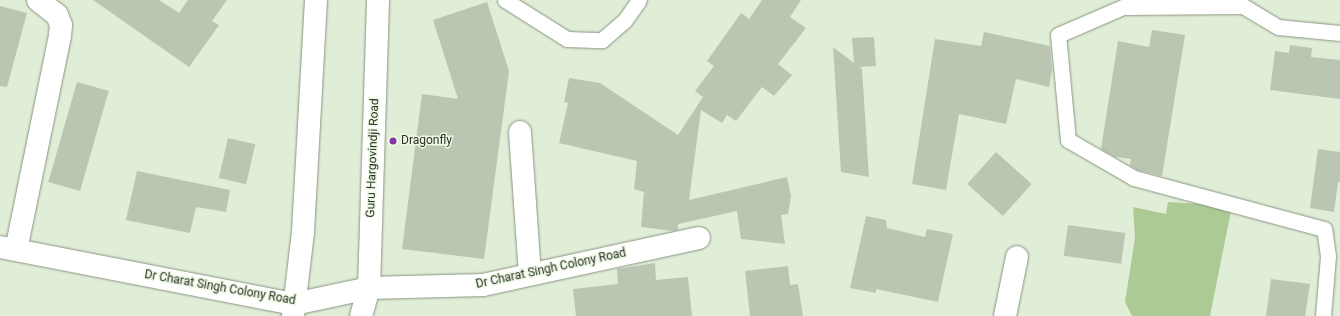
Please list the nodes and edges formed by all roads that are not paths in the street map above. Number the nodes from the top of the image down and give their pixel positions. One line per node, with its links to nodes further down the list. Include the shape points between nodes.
1 (38, 0): 9 (street, via 57,15 61,24 60,35)
2 (316, 0): 13 (street, via 303,232)
3 (378, 0): 12 (street, Guru Hargovindji Road)
4 (505, 0): 5 (lane, via 567,39 602,40 625,20)
5 (639, 0)
6 (1340, 33): 16 (lane, via 1278,28 1243,6 1124,7 1058,35 1068,140 1134,178 1324,229 1328,256)
7 (520, 132): 11 (street)
8 (699, 238): 11 (street, Dr Charat Singh Colony Road)
9 (8, 249): 13 (street, Dr Charat Singh Colony Road)
10 (1017, 257): 15 (street)
11 (530, 274): 12 (street, Dr Charat Singh Colony Road, via 483,285)
12 (369, 288): 13 (street, Dr Charat Singh Colony Road); 14 (street, Guru Hargovindji Road)
13 (294, 310)
14 (361, 316)
15 (1005, 316)
16 (1323, 316)

